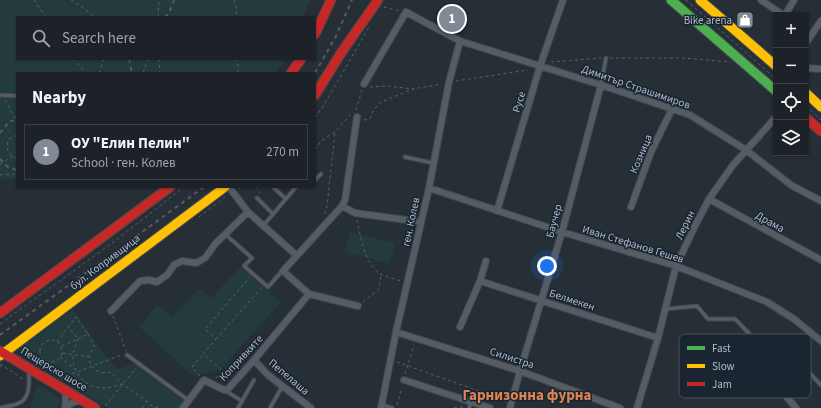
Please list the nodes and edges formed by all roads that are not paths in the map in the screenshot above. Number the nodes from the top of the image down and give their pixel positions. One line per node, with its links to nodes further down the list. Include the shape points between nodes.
1 (331, 0): 12 (main road)
2 (371, 0): 15 (main road)
3 (563, 0): 19 (street, Русе)
4 (671, 0): 25 (main road)
5 (761, 0): 9 (street)
6 (794, 0): 10 (street)
7 (701, 1): 18 (main road)
8 (381, 4): 15 (main road)
9 (779, 12)
10 (786, 12)
11 (821, 21): 13 (street)
12 (316, 32)
13 (809, 39)
14 (460, 41): 19 (street, Димитър Страшимиров); 23 (street, Димитър Страшимиров, via 406,12); 38 (street, ген. Колев)
15 (341, 53): 26 (main road)
16 (606, 58): 24 (lane)
17 (300, 60): 22 (main road)
18 (773, 63)
19 (540, 64): 24 (street, Димитър Страшимиров); 53 (street, Русе)
20 (809, 68): 21 (street)
21 (821, 69)
22 (292, 72)
23 (364, 84)
24 (601, 85): 31 (street, Димитър Страшимиров); 58 (street, Баучер)
25 (773, 88)
26 (316, 93)
27 (2, 95): 28 (lane)
28 (16, 96)
29 (809, 96): 30 (main road)
30 (821, 107)
31 (672, 109): 36 (street, Димитър Страшимиров, via 690,115); 52 (street, Козница, via 651,152)
32 (354, 117): 51 (street, via 345,200)
33 (773, 120): 36 (street, Лерин)
34 (808, 120): 35 (main road)
35 (821, 131)
36 (746, 150): 49 (street, Лерин); 50 (street, Димитър Страшимиров, via 791,184)
37 (405, 157): 38 (lane)
38 (433, 163): 46 (street, ген. Колев)
39 (321, 174): 40 (lane)
40 (316, 179)
41 (169, 188): 71 (main road, бул. Копривщица)
42 (224, 188): 77 (main road, бул. Копривщица)
43 (230, 188): 54 (street)
44 (274, 188): 48 (lane)
45 (295, 188): 48 (lane)
46 (429, 188): 53 (street, Иван Стефанов Гешев); 56 (street, ген. Колев)
47 (257, 198): 55 (lane)
48 (286, 199): 55 (lane)
49 (709, 199): 61 (street, Драма); 63 (street, Лерин)
50 (821, 201)
51 (342, 206): 56 (street, via 356,213); 60 (street)
52 (631, 207)
53 (497, 211): 58 (street, Иван Стефанов Гешев)
54 (248, 212): 57 (street); 59 (street)
55 (273, 214): 57 (lane)
56 (421, 222): 73 (street, ген. Колев)
57 (263, 226): 60 (street)
58 (562, 232): 63 (street, Иван Стефанов Гешев); 67 (street, Баучер)
59 (225, 234): 64 (lane, via 252,258 244,266 268,287); 70 (street, via 205,258 196,263 182,261 174,265 167,275 157,282 140,281)
60 (296, 255): 64 (street)
61 (821, 260)
62 (486, 261): 65 (street)
63 (676, 266): 69 (street, Лерин); 76 (street, Иван Стефанов Гешев, via 767,302 794,319)
64 (282, 271): 66 (street)
65 (480, 281): 67 (street, Белмекен); 72 (street)
66 (310, 294): 68 (street); 79 (street, Копривките)
67 (542, 301): 75 (street, Белмекен); 81 (street, Баучер)
68 (358, 306)
69 (665, 309): 74 (lane, via 697,306 708,319 735,319); 75 (street, Лерин)
70 (111, 311)
71 (0, 313)
72 (460, 327)
73 (396, 332): 81 (street, Силистра); 93 (street, ген. Колев)
74 (750, 334)
75 (658, 338): 106 (street, Лерин)
76 (821, 341)
77 (1, 353): 80 (main road, Пещерско шосе)
78 (128, 355): 91 (lane)
79 (254, 360): 86 (street, Пепелаша); 88 (street, Копривките)
80 (28, 367): 87 (main road, Пещерско шосе); 95 (lane, via 29,383 24,399 18,404)
81 (520, 371): 104 (street, Баучер); 105 (street, Силистра)
82 (811, 375): 85 (lane)
83 (254, 380): 92 (lane)
84 (404, 380): 94 (street)
85 (821, 385)
86 (282, 387): 100 (lane); 101 (street, Пепелаша)
87 (66, 390): 90 (main road, Пещерско шосе); 96 (street)
88 (224, 390): 91 (street, Копривките, via 204,380); 92 (lane)
89 (788, 398): 107 (street)
90 (82, 400): 96 (street); 97 (main road, Пещерско шосе)
91 (188, 400): 98 (street, Копривките)
92 (242, 400): 99 (lane)
93 (382, 406): 102 (lane)
94 (470, 406): 103 (street)
95 (1, 408)
96 (65, 408)
97 (95, 408)
98 (183, 408)
99 (238, 408)
100 (270, 408)
101 (311, 408)
102 (392, 408)
103 (490, 408)
104 (510, 408)
105 (620, 408)
106 (637, 408)
107 (796, 408)

